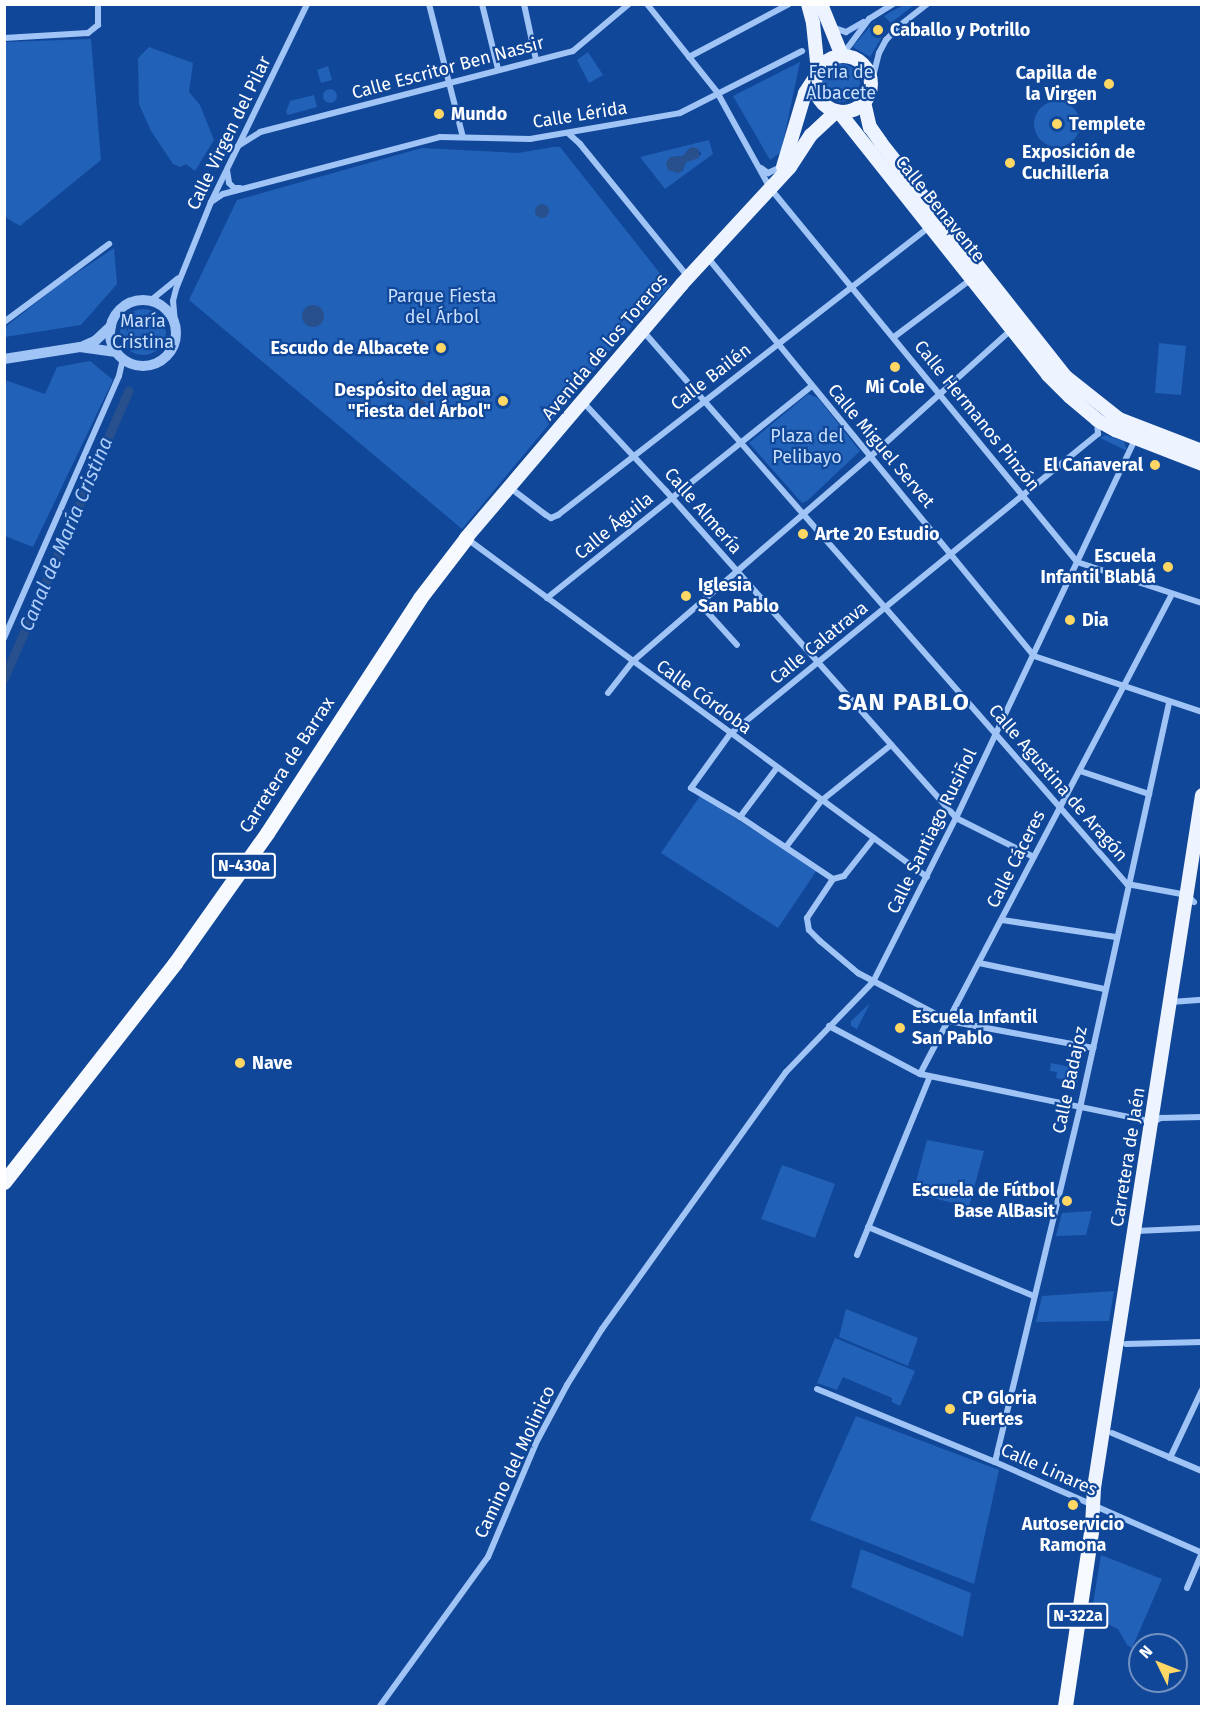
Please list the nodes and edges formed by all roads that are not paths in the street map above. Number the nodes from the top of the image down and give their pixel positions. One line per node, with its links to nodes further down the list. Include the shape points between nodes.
1 (98, 4): 15 (street, via 99,18 95,29 88,33)
2 (307, 4): 26 (street, Calle Virgen del Pilar)
3 (429, 4): 22 (street)
4 (482, 4): 20 (street)
5 (524, 4): 19 (street)
6 (630, 4): 19 (street, Calle Escritor Ben Nassir, via 573,51)
7 (646, 4): 18 (street, Calle Hermanos Pinzón)
8 (789, 4): 18 (street)
9 (808, 4): 21 (main road)
10 (821, 4): 13 (main road)
11 (892, 4): 14 (street)
12 (927, 4): 24 (street, via 886,40)
13 (826, 19): 14 (street, via 838,31 846,32); 17 (main road)
14 (869, 19): 17 (street)
15 (4, 38)
16 (802, 51): 23 (street, Calle Lérida)
17 (842, 56): 21 (main road, via 832,58); 24 (main road, via 862,64 870,80)
18 (689, 57): 23 (street, Calle Hermanos Pinzón)
19 (536, 60): 20 (street, Calle Escritor Ben Nassir)
20 (498, 69): 22 (street, Calle Escritor Ben Nassir)
21 (818, 72): 25 (main road, via 818,96); 33 (main road, Avenida de los Toreros, via 805,93)
22 (449, 82): 27 (street, Calle Escritor Ben Nassir); 29 (street)
23 (717, 92): 28 (street, Calle Lérida, via 680,112); 31 (street, Calle Hermanos Pinzón)
24 (867, 95): 25 (main road, via 849,111); 45 (main road, Calle Benavente, via 870,127)
25 (838, 112): 34 (main road, Avenida de los Toreros, via 811,135); 37 (main road, Calle Benavente)
26 (254, 115): 27 (street); 30 (street, Calle Virgen del Pilar)
27 (260, 132): 30 (street, Calle Escritor Ben Nassir)
28 (569, 134): 29 (street, Calle Lérida, via 530,139); 41 (street)
29 (463, 138): 35 (street, Calle Lérida, via 422,141)
30 (238, 146): 32 (street, Calle Virgen del Pilar)
31 (758, 164): 33 (street, via 768,173); 34 (street, Calle Hermanos Pinzón)
32 (227, 166): 35 (street, via 229,183 234,188); 36 (street, Calle Virgen del Pilar)
33 (783, 166): 34 (main road, Avenida de los Toreros)
34 (773, 185): 39 (main road, Avenida de los Toreros); 43 (street, Calle Hermanos Pinzón)
35 (246, 189): 36 (street, Calle Lérida, via 223,194)
36 (211, 202): 40 (street, Calle Virgen del Pilar)
37 (931, 226): 42 (main road, Calle Benavente); 43 (street, Calle Bailén)
38 (109, 244): 46 (street)
39 (708, 257): 41 (main road, Avenida de los Toreros); 52 (street, Calle Miguel Servet)
40 (181, 276): 44 (street, Calle Virgen del Pilar); 47 (street, Calle Virgen del Pilar, via 173,301)
41 (688, 278): 50 (main road, Avenida de los Toreros)
42 (973, 278): 49 (main road, Calle Benavente); 51 (street)
43 (853, 286): 51 (street, Calle Hermanos Pinzón); 52 (street, Calle Bailén)
44 (150, 301): 47 (street, via 167,310); 48 (street, via 126,305)
45 (1014, 312): 49 (main road); 63 (main road, Calle Benavente, via 1066,377 1097,404 1119,419)
46 (4, 322)
47 (175, 323): 54 (street, via 174,344 162,360 142,366)
48 (111, 326): 53 (street, via 95,341); 54 (street, via 111,340)
49 (1013, 328): 57 (street); 60 (main road, Calle Benavente, via 1048,375)
50 (642, 330): 58 (street, Calle Agustina de Aragón); 59 (main road, Avenida de los Toreros)
51 (894, 337): 57 (street, Calle Hermanos Pinzón)
52 (777, 344): 56 (street, Calle Miguel Servet); 58 (street, Calle Bailén)
53 (80, 347): 54 (street); 55 (street)
54 (120, 355): 80 (street, via 119,376)
55 (4, 359)
56 (812, 386): 62 (street, Calle Águila); 65 (street, Calle Miguel Servet)
57 (939, 394): 65 (street); 68 (street, Calle Hermanos Pinzón)
58 (705, 400): 62 (street, Calle Agustina de Aragón); 64 (street, Calle Bailén)
59 (582, 401): 64 (street, Calle Almería); 67 (main road, Avenida de los Toreros)
60 (1097, 420): 61 (main road, Calle Benavente); 68 (street, Calle Calatrava, via 1098,434)
61 (1135, 439): 66 (main road, Calle Benavente); 73 (street, Calle Santiago Rusiñol)
62 (741, 443): 69 (street, Calle Águila); 70 (street, Calle Agustina de Aragón)
63 (1202, 451)
64 (635, 456): 67 (street, Calle Bailén, via 552,518); 69 (street, Calle Almería)
65 (871, 456): 70 (street); 72 (street, Calle Miguel Servet)
66 (1202, 464)
67 (508, 487): 71 (main road, Avenida de los Toreros)
68 (1023, 496): 72 (street, Calle Calatrava); 73 (street, Calle Hermanos Pinzón)
69 (672, 498): 74 (street, Calle Almería); 76 (street, Calle Águila)
70 (804, 514): 74 (street); 79 (street, Calle Agustina de Aragón)
71 (466, 538): 76 (street, Calle Córdoba); 123 (highway, Carretera de Barrax / N-430a, via 420,598 267,833 182,954)
72 (951, 555): 79 (street, Calle Calatrava); 82 (street, Calle Miguel Servet)
73 (1077, 562): 75 (street); 82 (street, Calle Santiago Rusiñol)
74 (737, 573): 78 (street); 84 (street, Calle Almería)
75 (1172, 594): 77 (street); 85 (street, Calle Cáceres)
76 (547, 598): 83 (street, Calle Córdoba)
77 (1202, 603)
78 (700, 604): 81 (street); 83 (street)
79 (886, 607): 84 (street, Calle Calatrava); 90 (street, Calle Agustina de Aragón)
80 (4, 638)
81 (737, 645)
82 (1034, 656): 85 (street); 90 (street, Calle Santiago Rusiñol)
83 (632, 662): 86 (street); 89 (street, Calle Córdoba)
84 (818, 663): 89 (street, Calle Calatrava); 91 (street, Calle Almería)
85 (1123, 688): 87 (street); 93 (street, Calle Cáceres)
86 (608, 693)
87 (1169, 703): 88 (street); 94 (street, Calle Badajoz)
88 (1202, 712)
89 (730, 734): 92 (street, Calle Córdoba); 98 (street, Calle Calatrava, via 691,788)
90 (996, 734): 97 (street, Calle Agustina de Aragón); 99 (street, Calle Santiago Rusiñol)
91 (891, 745): 96 (street); 99 (street, Calle Almería)
92 (776, 769): 96 (street, Calle Córdoba); 98 (street)
93 (1080, 771): 94 (street); 97 (street, Calle Cáceres)
94 (1149, 794): 106 (street, Calle Badajoz)
95 (1201, 795): 107 (main road, Carretera de Jaén)
96 (821, 801): 100 (street, Calle Córdoba); 101 (street)
97 (1060, 807): 103 (street, Calle Cáceres); 106 (street, Calle Agustina de Aragón)
98 (740, 817): 101 (street, Calle Calatrava)
99 (956, 818): 103 (street, Calle Almería); 104 (street, Calle Santiago Rusiñol)
100 (874, 838): 104 (street, Calle Córdoba); 105 (street, via 844,876)
101 (786, 847): 105 (street, Calle Calatrava)
102 (1202, 850): 107 (main road, Carretera de Jaén)
103 (1034, 857): 108 (street, Calle Cáceres)
104 (927, 877): 111 (street, Calle Santiago Rusiñol)
105 (833, 879): 111 (street, via 807,918 809,930 839,959)
106 (1127, 884): 107 (street, Calle Agustina de Aragón); 109 (street, Calle Badajoz)
107 (1191, 899): 114 (main road, Carretera de Jaén)
108 (1002, 920): 109 (street); 110 (street, Calle Cáceres)
109 (1116, 937): 112 (street, Calle Badajoz)
110 (979, 963): 112 (street); 115 (street, Calle Cáceres)
111 (873, 982): 115 (street); 116 (street, Calle Santiago Rusiñol)
112 (1104, 989): 117 (street, Calle Badajoz)
113 (1202, 1000): 114 (street)
114 (1175, 1001): 122 (main road, Carretera de Jaén)
115 (948, 1020): 117 (street); 118 (street, Calle Cáceres)
116 (829, 1026): 118 (street); 124 (street, Calle Santiago Rusiñol, via 786,1072)
117 (1093, 1048): 120 (street, Calle Badajoz)
118 (920, 1074): 119 (street)
119 (930, 1076): 120 (street); 125 (street)
120 (1080, 1108): 122 (street); 129 (street, Calle Badajoz)
121 (1202, 1117): 122 (street)
122 (1157, 1120): 127 (main road, Carretera de Jaén)
123 (4, 1182)
124 (697, 1199): 142 (street, Camino del Molinico, via 567,1384 537,1441 488,1557)
125 (868, 1227): 128 (street); 129 (street)
126 (1202, 1228): 127 (street)
127 (1140, 1231): 131 (main road, Carretera de Jaén); 138 (main road, Carretera de Jaén)
128 (857, 1255)
129 (1034, 1296): 136 (street, Calle Badajoz)
130 (1202, 1342): 131 (street)
131 (1126, 1344): 134 (main road, Carretera de Jaén)
132 (817, 1389): 136 (street, Calle Linares)
133 (1202, 1390): 135 (street)
134 (1112, 1434): 135 (street); 138 (main road, Carretera de Jaén)
135 (1170, 1458): 137 (street)
136 (995, 1462): 138 (street, Calle Linares)
137 (1202, 1471)
138 (1096, 1507): 139 (main road, Carretera de Jaén); 140 (street, Calle Linares)
139 (1092, 1526): 143 (highway, Carretera de Jaén / N-322a)
140 (1202, 1553): 141 (street)
141 (1186, 1588)
142 (380, 1707)
143 (1065, 1707)

